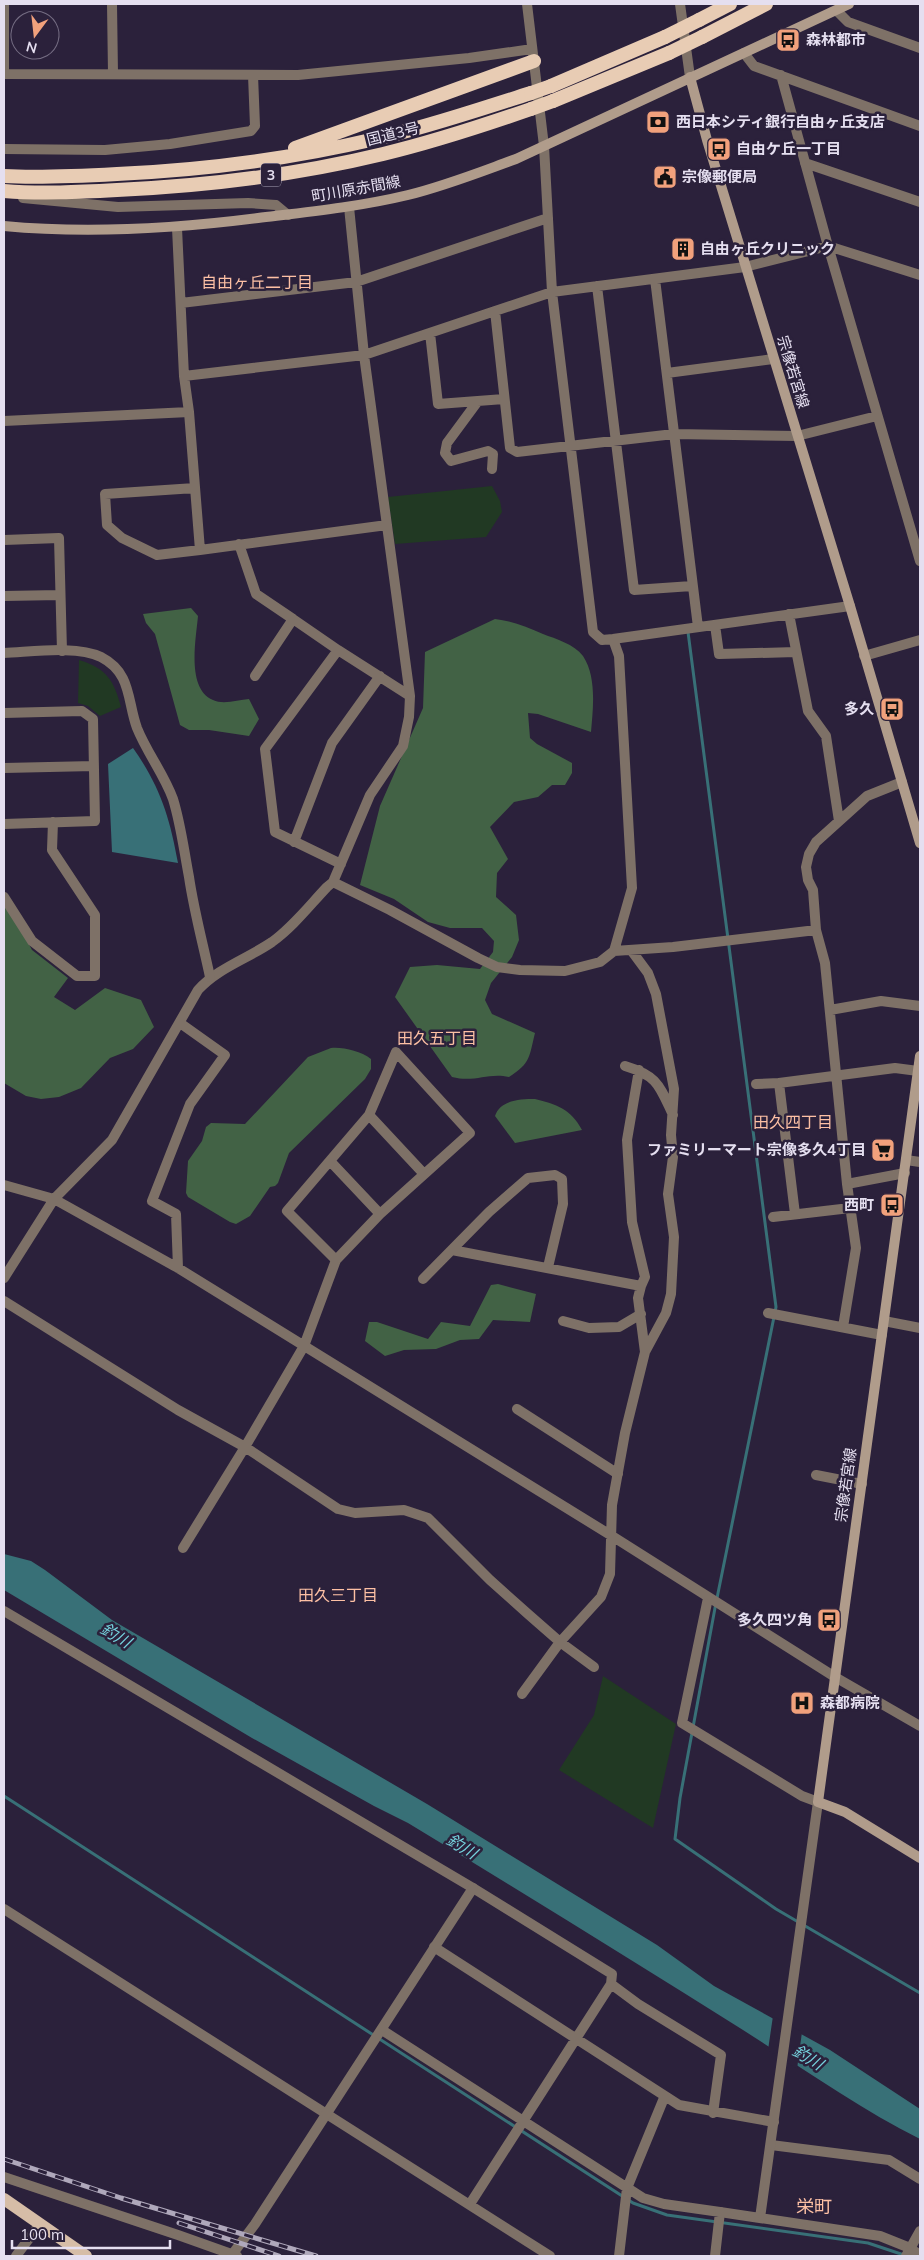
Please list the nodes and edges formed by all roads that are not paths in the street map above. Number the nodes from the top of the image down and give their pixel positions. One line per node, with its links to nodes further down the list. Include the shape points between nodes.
1 (4, 4): 12 (street)
2 (112, 4): 13 (street)
3 (527, 4): 11 (street)
4 (680, 4): 16 (street)
5 (730, 4): 20 (highway, 国道3号 / 3, bridge, via 665,37 531,93 377,139)
6 (766, 4): 23 (highway, 国道3号 / 3, bridge, via 668,53 553,101 476,128 382,154 252,178 79,192)
7 (849, 4): 8 (main road)
8 (837, 11): 9 (street, via 848,22); 10 (main road)
9 (920, 48)
10 (744, 53): 15 (street, via 754,66); 16 (main road)
11 (533, 55): 14 (street, via 298,75); 18 (street); 20 (highway, via 323,139)
12 (4, 74): 13 (street)
13 (113, 74): 14 (street)
14 (253, 75): 19 (street, via 255,126 251,131 106,150)
15 (781, 75): 17 (street); 21 (street)
16 (690, 77): 18 (main road, 町川原赤間線); 32 (main road, 宗像若宮線)
17 (920, 126)
18 (544, 146): 26 (main road, 町川原赤間線, via 461,180); 28 (street)
19 (4, 149)
20 (252, 162): 22 (highway, 国道3号 / 3, via 146,173)
21 (805, 163): 25 (street); 31 (street)
22 (4, 176)
23 (4, 192)
24 (4, 196): 27 (street, via 118,207 276,205)
25 (920, 202)
26 (349, 207): 27 (main road, 町川原赤間線); 35 (street)
27 (288, 215): 30 (main road, 町川原赤間線)
28 (548, 218): 35 (street); 37 (street)
29 (4, 226): 30 (main road, 町川原赤間線, via 72,231)
30 (178, 228): 38 (street)
31 (828, 246): 32 (street); 33 (street); 48 (street)
32 (745, 267): 34 (street); 42 (main road, 宗像若宮線)
33 (920, 274)
34 (655, 279): 36 (street); 43 (street)
35 (356, 282): 38 (street); 41 (street)
36 (597, 286): 37 (street); 52 (street)
37 (552, 292): 39 (street); 53 (street)
38 (182, 303): 44 (street)
39 (495, 311): 40 (street); 45 (street)
40 (430, 333): 41 (street); 46 (street, via 438,404)
41 (364, 355): 44 (street); 56 (street)
42 (773, 359): 43 (street); 51 (main road, 宗像若宮線)
43 (667, 373): 50 (street)
44 (184, 376): 47 (street)
45 (504, 400): 46 (street); 53 (street, via 510,448 517,452)
46 (478, 401): 54 (street, via 447,443 445,453 451,461 488,451 493,454)
47 (189, 412): 49 (street); 55 (street)
48 (877, 416): 51 (street); 60 (street)
49 (4, 421)
50 (674, 434): 51 (street); 52 (street); 61 (street)
51 (797, 436): 64 (main road, 宗像若宮線)
52 (616, 441): 53 (street); 61 (street, via 634,590)
53 (570, 447): 69 (street, via 593,632 602,640)
54 (492, 469)
55 (195, 488): 59 (street); 59 (street, via 105,494 107,525 122,538 157,556)
56 (387, 525): 58 (street); 78 (street)
57 (4, 540): 62 (street, via 59,538)
58 (239, 544): 59 (street); 66 (street, via 256,594)
59 (200, 550)
60 (920, 561)
61 (692, 586): 68 (street)
62 (60, 595): 63 (street); 72 (street)
63 (4, 596)
64 (850, 606): 65 (street); 75 (main road, 宗像若宮線)
65 (790, 614): 67 (street); 74 (street)
66 (293, 619): 71 (street); 76 (street)
67 (715, 625): 68 (street); 74 (street, via 719,654)
68 (698, 627): 69 (street)
69 (613, 639): 93 (street, via 619,656 632,888)
70 (920, 640): 75 (street)
71 (338, 650): 77 (street); 86 (street, via 265,749 275,832)
72 (62, 651): 73 (street); 94 (street, via 83,652 101,658 118,671 126,684 138,730 173,799)
73 (4, 652)
74 (796, 652): 83 (street, via 808,711 826,736)
75 (864, 656): 82 (main road, 宗像若宮線)
76 (255, 676)
77 (380, 676): 78 (street); 86 (street, via 332,743)
78 (410, 696): 88 (street, via 403,746 370,795)
79 (4, 713): 80 (street, via 82,711 93,719)
80 (94, 766): 81 (street); 84 (street, via 94,820)
81 (4, 768)
82 (902, 782): 83 (street, via 868,796); 87 (main road, 宗像若宮線)
83 (839, 821): 91 (street, via 816,842 806,867 813,890)
84 (53, 822): 85 (street); 90 (street, via 52,850 95,915 95,976 77,976 32,941)
85 (4, 824)
86 (294, 842): 88 (street)
87 (920, 843)
88 (341, 864): 89 (street)
89 (333, 882): 93 (street, via 497,967 565,971 600,962); 94 (street, via 284,933)
90 (4, 897)
91 (816, 930): 92 (street); 96 (street, via 825,963)
92 (631, 950): 93 (street); 106 (street, via 648,973 656,994 674,1089)
93 (614, 951)
94 (210, 977): 97 (street, via 198,990)
95 (920, 1006): 96 (street, via 881,1001)
96 (830, 1010): 102 (street)
97 (180, 1023): 114 (street, via 112,1140); 122 (street, via 225,1054 190,1104 152,1202 176,1214)
98 (920, 1056): 101 (main road, 宗像若宮線)
99 (625, 1066): 100 (street)
100 (639, 1070): 106 (street, via 651,1077); 125 (street, via 627,1140 632,1222 645,1277)
101 (918, 1071): 102 (street, via 895,1068); 107 (main road, 宗像若宮線)
102 (836, 1075): 103 (street); 112 (street)
103 (779, 1083): 104 (street); 117 (street)
104 (756, 1084)
105 (369, 1115): 108 (street); 111 (street); 111 (street, via 396,1052 470,1133)
106 (674, 1116): 135 (street, via 668,1194 674,1237 671,1294 666,1313)
107 (906, 1160): 109 (street); 110 (main road, 宗像若宮線)
108 (330, 1161): 116 (street); 120 (street, via 287,1211)
109 (920, 1162)
110 (904, 1173): 112 (street); 130 (main road, 宗像若宮線)
111 (424, 1174): 116 (street)
112 (847, 1184): 115 (street)
113 (4, 1185): 114 (street)
114 (54, 1199): 122 (street); 123 (street)
115 (850, 1208): 117 (street); 131 (street, via 856,1248)
116 (380, 1214): 120 (street)
117 (795, 1214): 118 (street)
118 (773, 1217)
119 (452, 1250): 121 (street); 121 (street, via 528,1178 555,1175 562,1179 563,1204); 124 (street)
120 (336, 1260): 134 (street)
121 (548, 1267): 125 (street)
122 (178, 1268): 134 (street)
123 (4, 1278)
124 (423, 1279)
125 (641, 1286): 128 (street, via 638,1298)
126 (4, 1301): 137 (street, via 178,1410)
127 (768, 1313): 131 (street)
128 (641, 1314): 129 (street, via 619,1327 589,1328); 135 (street)
129 (563, 1320)
130 (884, 1321): 132 (street); 133 (main road, 宗像若宮線)
131 (843, 1327): 133 (street)
132 (920, 1328)
133 (882, 1335): 140 (main road, 宗像若宮線)
134 (304, 1346): 137 (street); 141 (street)
135 (645, 1352): 138 (street)
136 (517, 1409): 138 (street)
137 (245, 1447): 142 (street); 145 (street, via 338,1509 356,1514 404,1510 428,1518 490,1580)
138 (618, 1474): 141 (street, via 612,1505)
139 (816, 1475): 140 (street)
140 (862, 1484): 147 (main road, 宗像若宮線)
141 (612, 1536): 143 (street); 145 (street, via 610,1574 600,1597)
142 (183, 1548)
143 (708, 1598): 147 (street); 150 (street, via 682,1723 802,1796)
144 (4, 1611): 152 (street)
145 (560, 1642): 146 (street); 148 (street)
146 (594, 1667)
147 (835, 1677): 149 (street); 150 (main road, 宗像若宮線)
148 (522, 1694)
149 (920, 1726)
150 (818, 1802): 151 (main road, via 846,1812); 162 (street)
151 (920, 1858)
152 (473, 1888): 154 (street); 155 (street, via 612,1974)
153 (4, 1908): 160 (street)
154 (434, 1947): 156 (street); 157 (street)
155 (611, 1984): 157 (street); 159 (street, via 721,2055)
156 (382, 2030): 160 (street); 161 (street)
157 (575, 2039): 158 (street); 161 (street)
158 (664, 2098): 159 (street, via 679,2106); 166 (street)
159 (713, 2113): 162 (street)
160 (326, 2115): 168 (street); 177 (street)
161 (523, 2120): 166 (street); 168 (street)
162 (774, 2122): 163 (street)
163 (771, 2145): 165 (street, via 889,2160); 170 (street)
164 (4, 2176): 177 (street, via 178,2234)
165 (920, 2179)
166 (627, 2188): 169 (street, via 643,2198 664,2204); 179 (street)
167 (4, 2199): 171 (main road)
168 (470, 2204): 178 (street)
169 (720, 2212): 170 (street); 180 (street)
170 (760, 2218): 173 (street, via 880,2236)
171 (40, 2224): 175 (main road); 176 (street)
172 (920, 2231): 173 (street)
173 (908, 2252): 174 (street)
174 (920, 2254)
175 (80, 2255)
176 (16, 2256)
177 (233, 2256)
178 (550, 2256)
179 (619, 2256)
180 (715, 2256)

